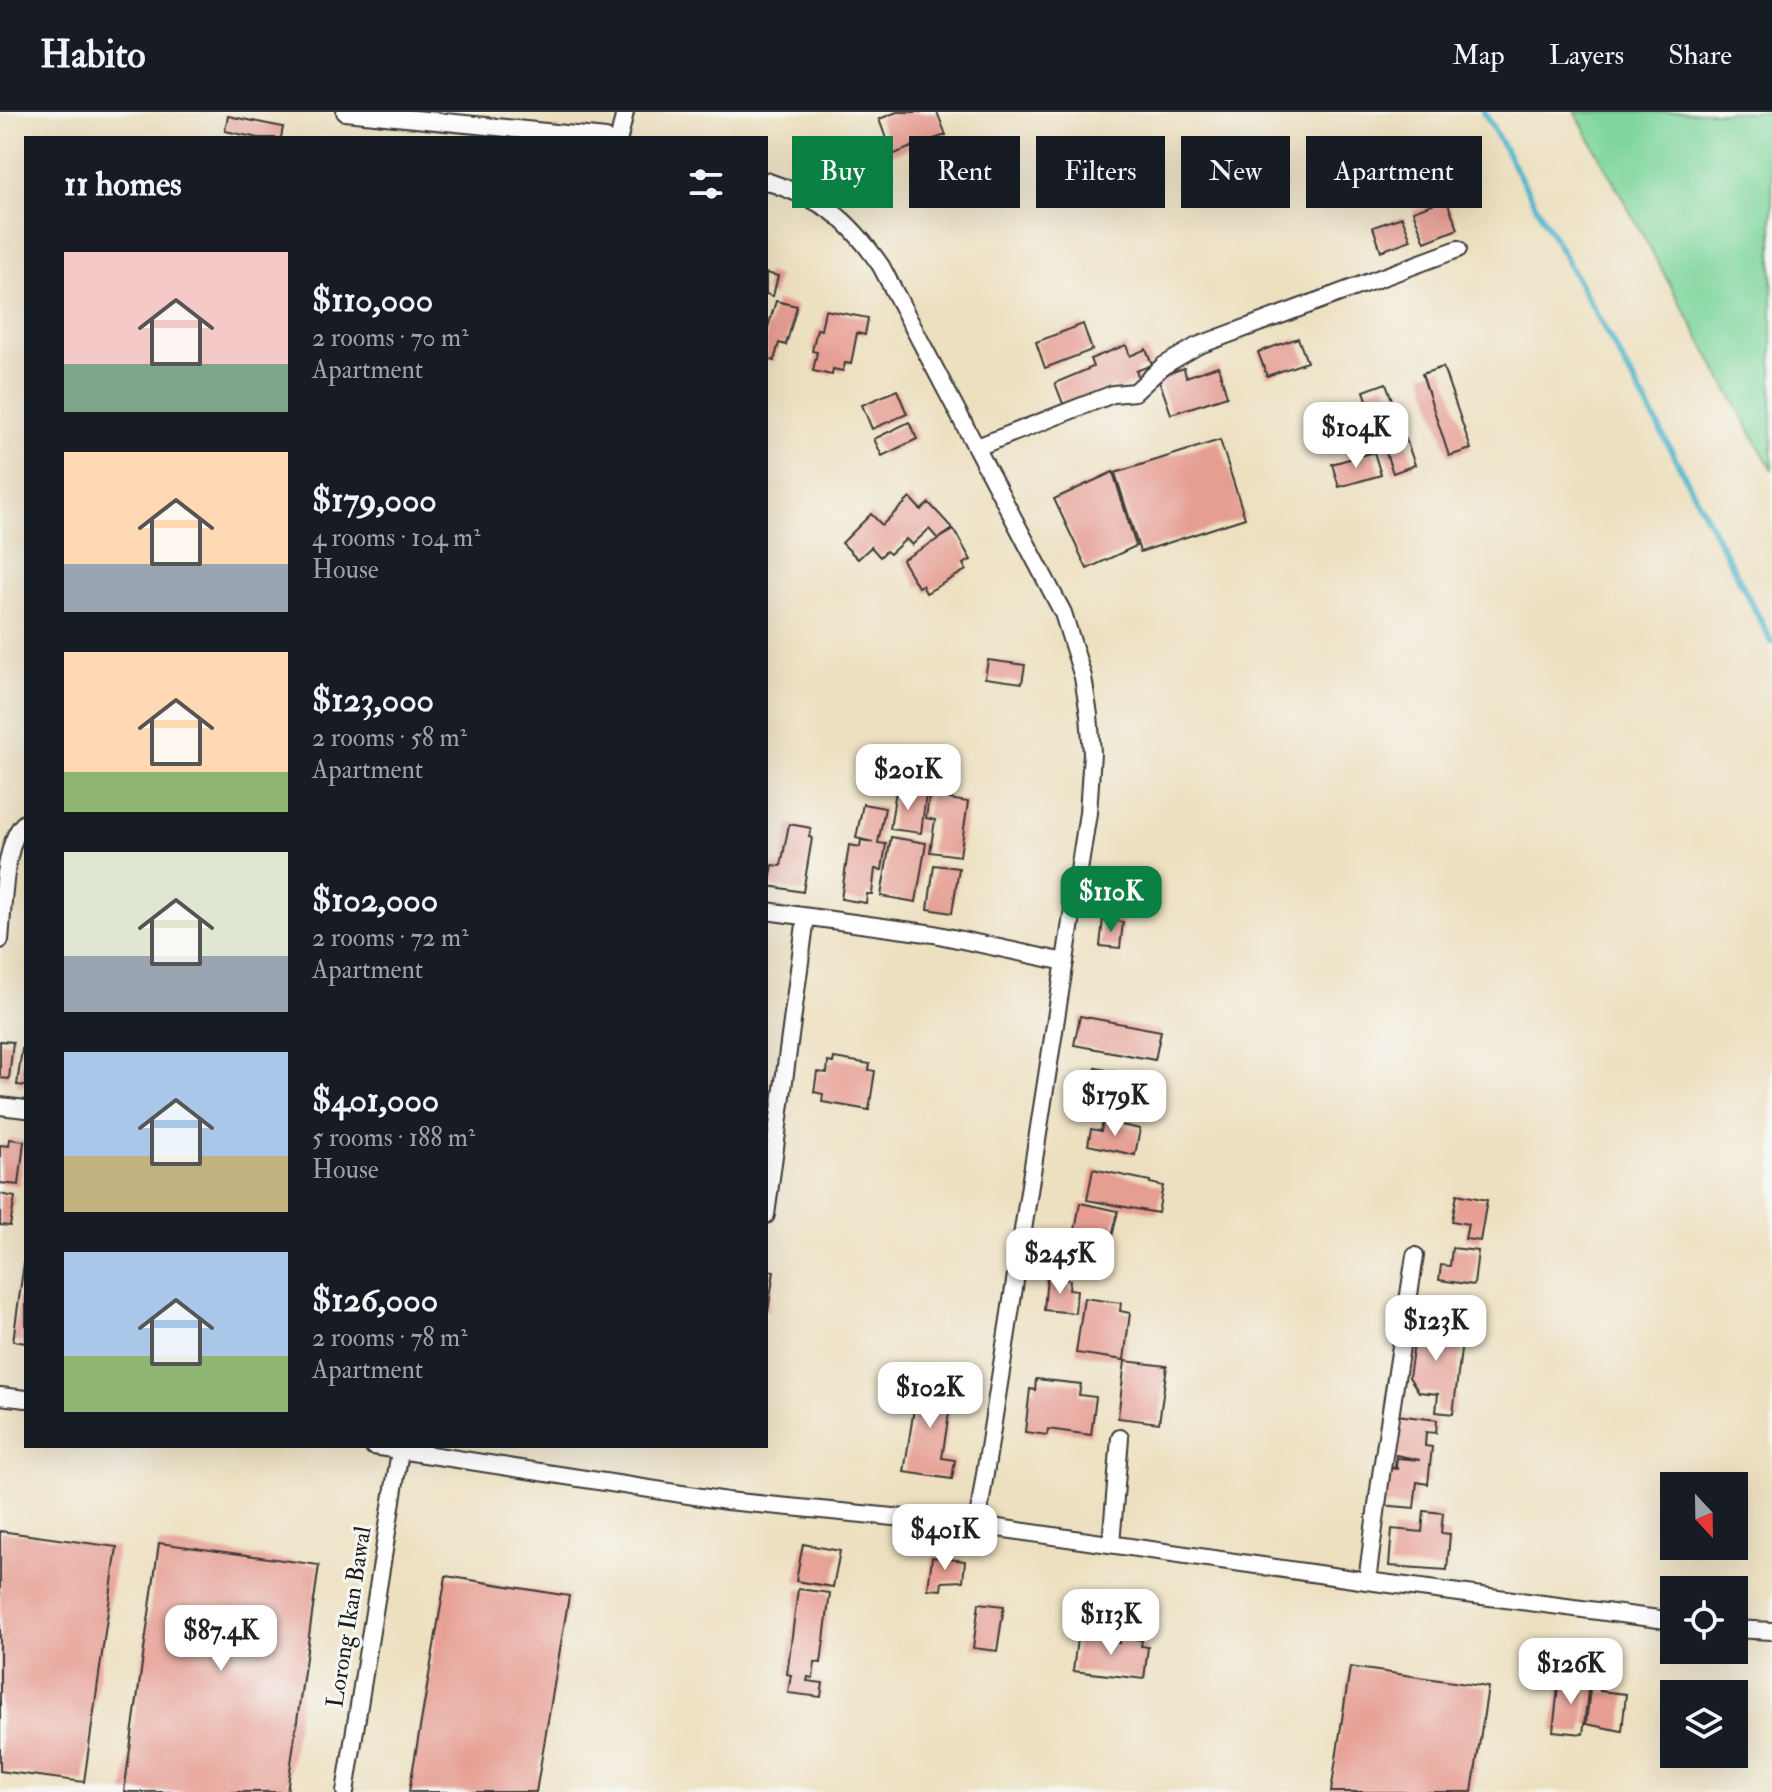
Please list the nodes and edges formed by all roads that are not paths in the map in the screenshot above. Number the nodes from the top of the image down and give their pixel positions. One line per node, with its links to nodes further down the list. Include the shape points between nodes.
1 (345, 112): 3 (street)
2 (625, 112): 4 (street)
3 (586, 136)
4 (619, 136)
5 (768, 182): 7 (street, via 812,198 864,242)
6 (1458, 249): 7 (street, via 1197,346 1163,366 1135,392 1113,394)
7 (977, 447): 12 (street, via 1063,613 1083,677 1092,753)
8 (24, 823): 11 (street, via 10,847)
9 (768, 911): 10 (street)
10 (806, 917): 12 (street, via 934,934); 15 (street)
11 (0, 940)
12 (1065, 962): 22 (street)
13 (0, 1106): 14 (street)
14 (24, 1109)
15 (768, 1200)
16 (1415, 1256): 24 (street)
17 (0, 1396): 18 (street)
18 (24, 1399)
19 (1120, 1438): 23 (street)
20 (384, 1448): 21 (street)
21 (400, 1451): 22 (street, via 727,1501); 28 (street, Lorong Ikan Bawal)
22 (977, 1525): 23 (street)
23 (1111, 1544): 24 (street)
24 (1367, 1581): 25 (street)
25 (1660, 1619)
26 (1748, 1630): 27 (street)
27 (1772, 1631)
28 (345, 1792)

